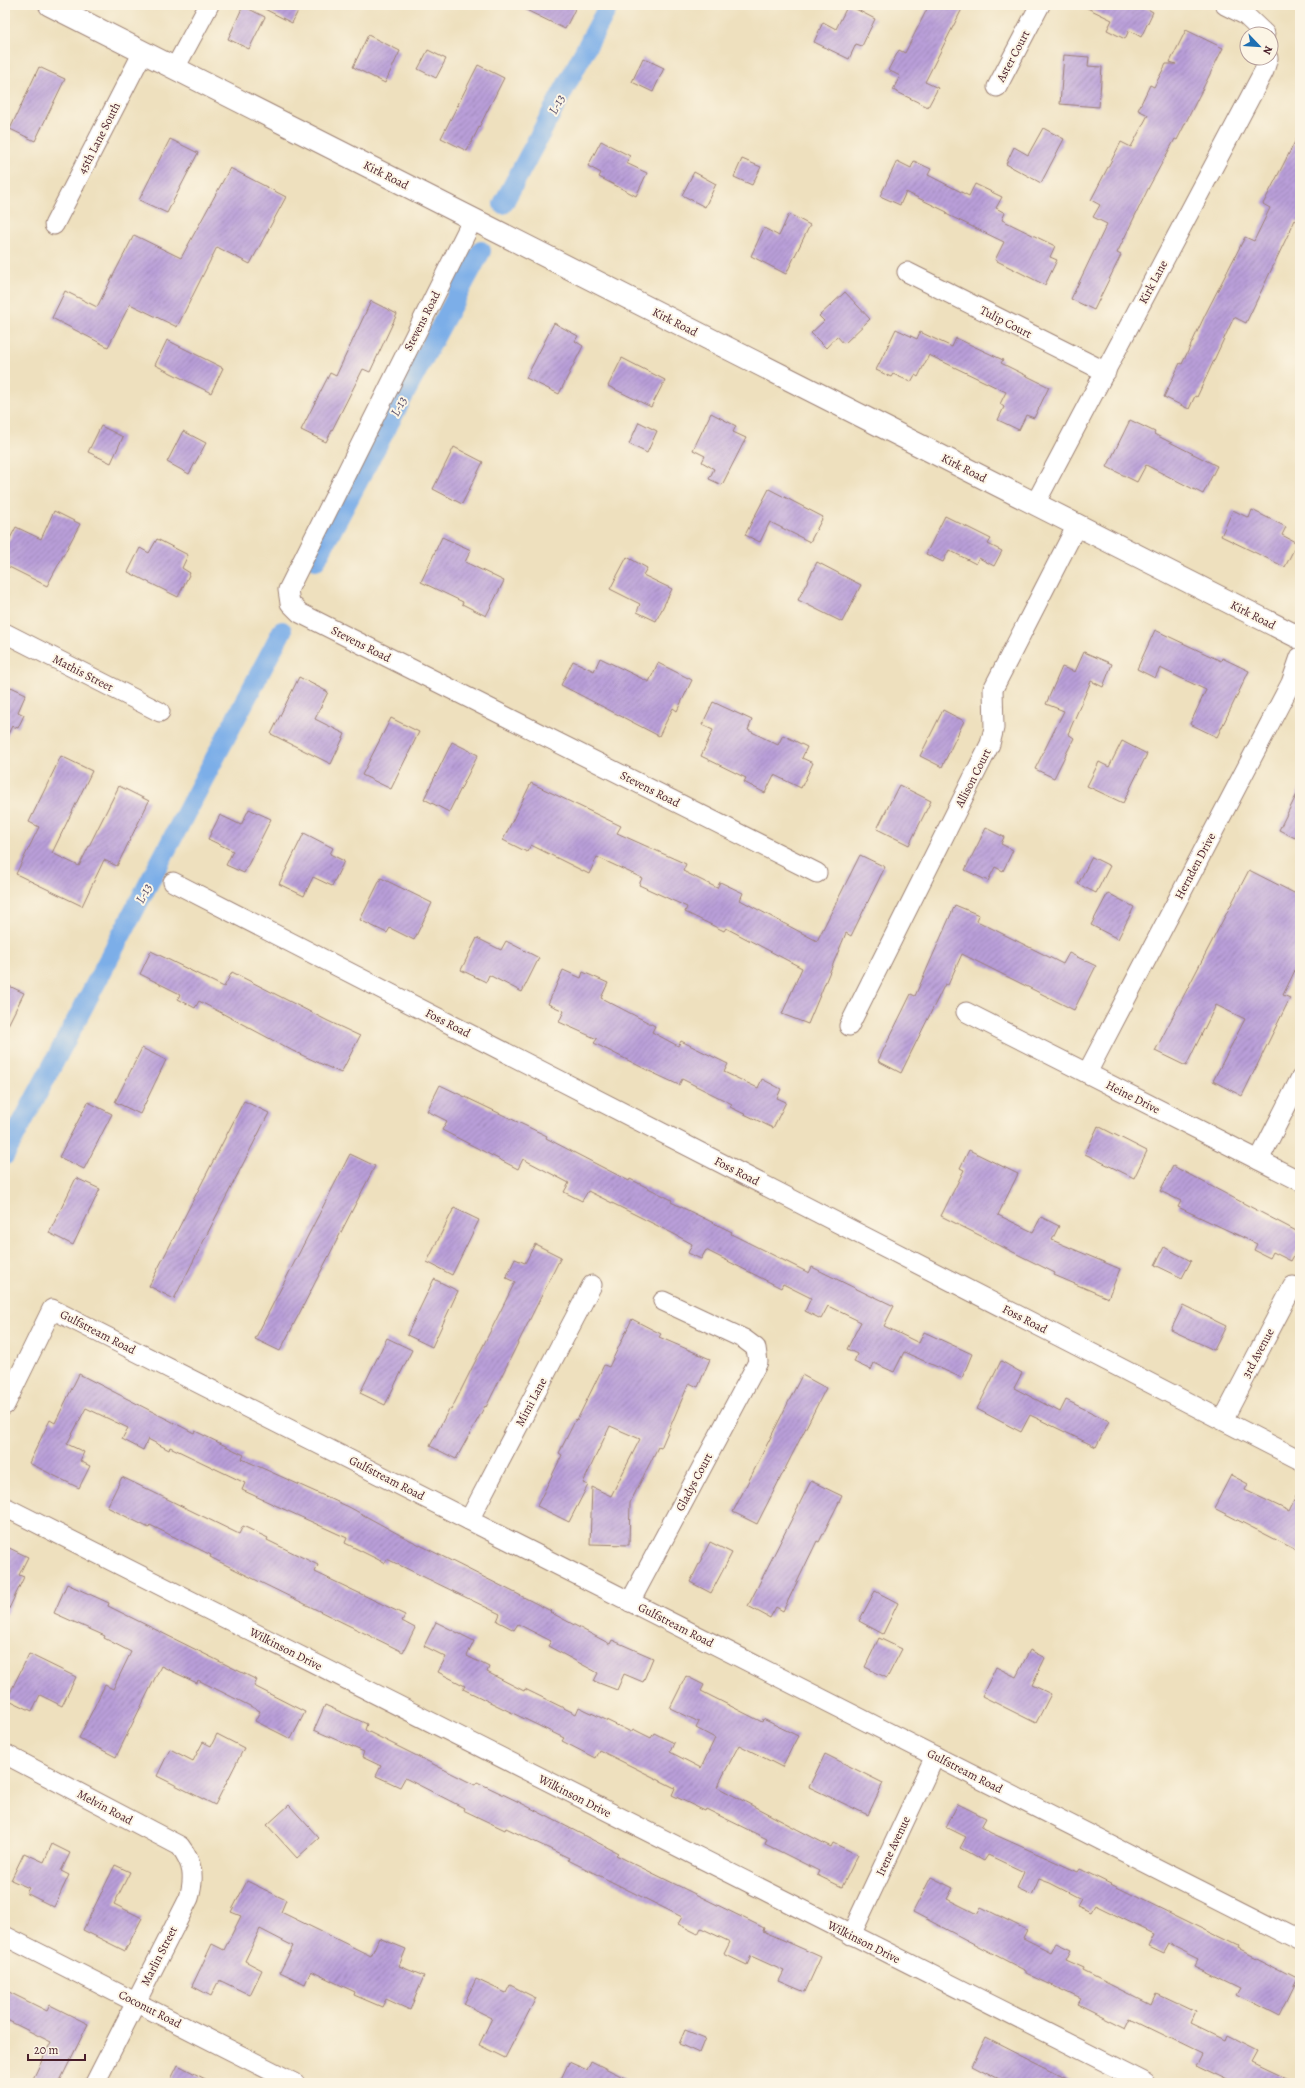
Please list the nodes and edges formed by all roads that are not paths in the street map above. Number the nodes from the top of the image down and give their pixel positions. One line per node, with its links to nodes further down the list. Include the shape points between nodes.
1 (50, 5): 6 (street, Kirk Road)
2 (209, 5): 8 (street)
3 (1040, 5): 9 (street, Aster Court)
4 (1225, 5): 5 (street, via 1245,15)
5 (1257, 26)
6 (143, 52): 8 (street, Kirk Road); 11 (street, 45th Lane South)
7 (1266, 66): 13 (street, Kirk Lane)
8 (174, 68): 10 (street, Kirk Road)
9 (997, 87)
10 (473, 219): 14 (street, Kirk Road); 20 (street, Stevens Road, via 288,590 290,603 300,613)
11 (54, 225)
12 (907, 272): 13 (street, Tulip Court)
13 (1106, 372): 14 (street, Kirk Lane)
14 (1035, 504): 15 (street, Kirk Road)
15 (1077, 525): 17 (street, Kirk Road); 23 (street, Allison Court, via 993,689 994,728 990,744)
16 (5, 633): 19 (street, Mathis Street)
17 (1300, 638)
18 (1300, 657): 24 (street, Hernden Drive, via 1291,683)
19 (160, 712)
20 (817, 873)
21 (173, 882): 32 (street, Foss Road)
22 (966, 1012): 24 (street, Heine Drive)
23 (849, 1026)
24 (1087, 1073): 26 (street, Heine Drive)
25 (1300, 1079): 26 (street)
26 (1259, 1160): 27 (street, Heine Drive)
27 (1300, 1181)
28 (592, 1285): 35 (street, Mimi Lane)
29 (1296, 1288): 32 (street, 3rd Avenue)
30 (663, 1301): 36 (street, Gladys Court, via 744,1339 756,1348 758,1362)
31 (5, 1405): 35 (street, Gulfstream Road, via 52,1308)
32 (1223, 1420): 33 (street, Foss Road)
33 (1300, 1460)
34 (5, 1506): 40 (street, Wilkinson Drive)
35 (469, 1520): 36 (street, Gulfstream Road)
36 (630, 1602): 38 (street, Gulfstream Road)
37 (5, 1754): 39 (street, Melvin Road, via 180,1846)
38 (935, 1756): 40 (street, Irene Avenue); 42 (street, Gulfstream Road)
39 (193, 1870): 43 (street, Marlin Street, via 189,1898)
40 (851, 1935): 46 (street, Wilkinson Drive)
41 (5, 1936): 43 (street, Coconut Road)
42 (1300, 1941)
43 (136, 2002): 44 (street, Marlin Street); 45 (street, Coconut Road)
44 (95, 2083)
45 (295, 2083)
46 (1146, 2083)

